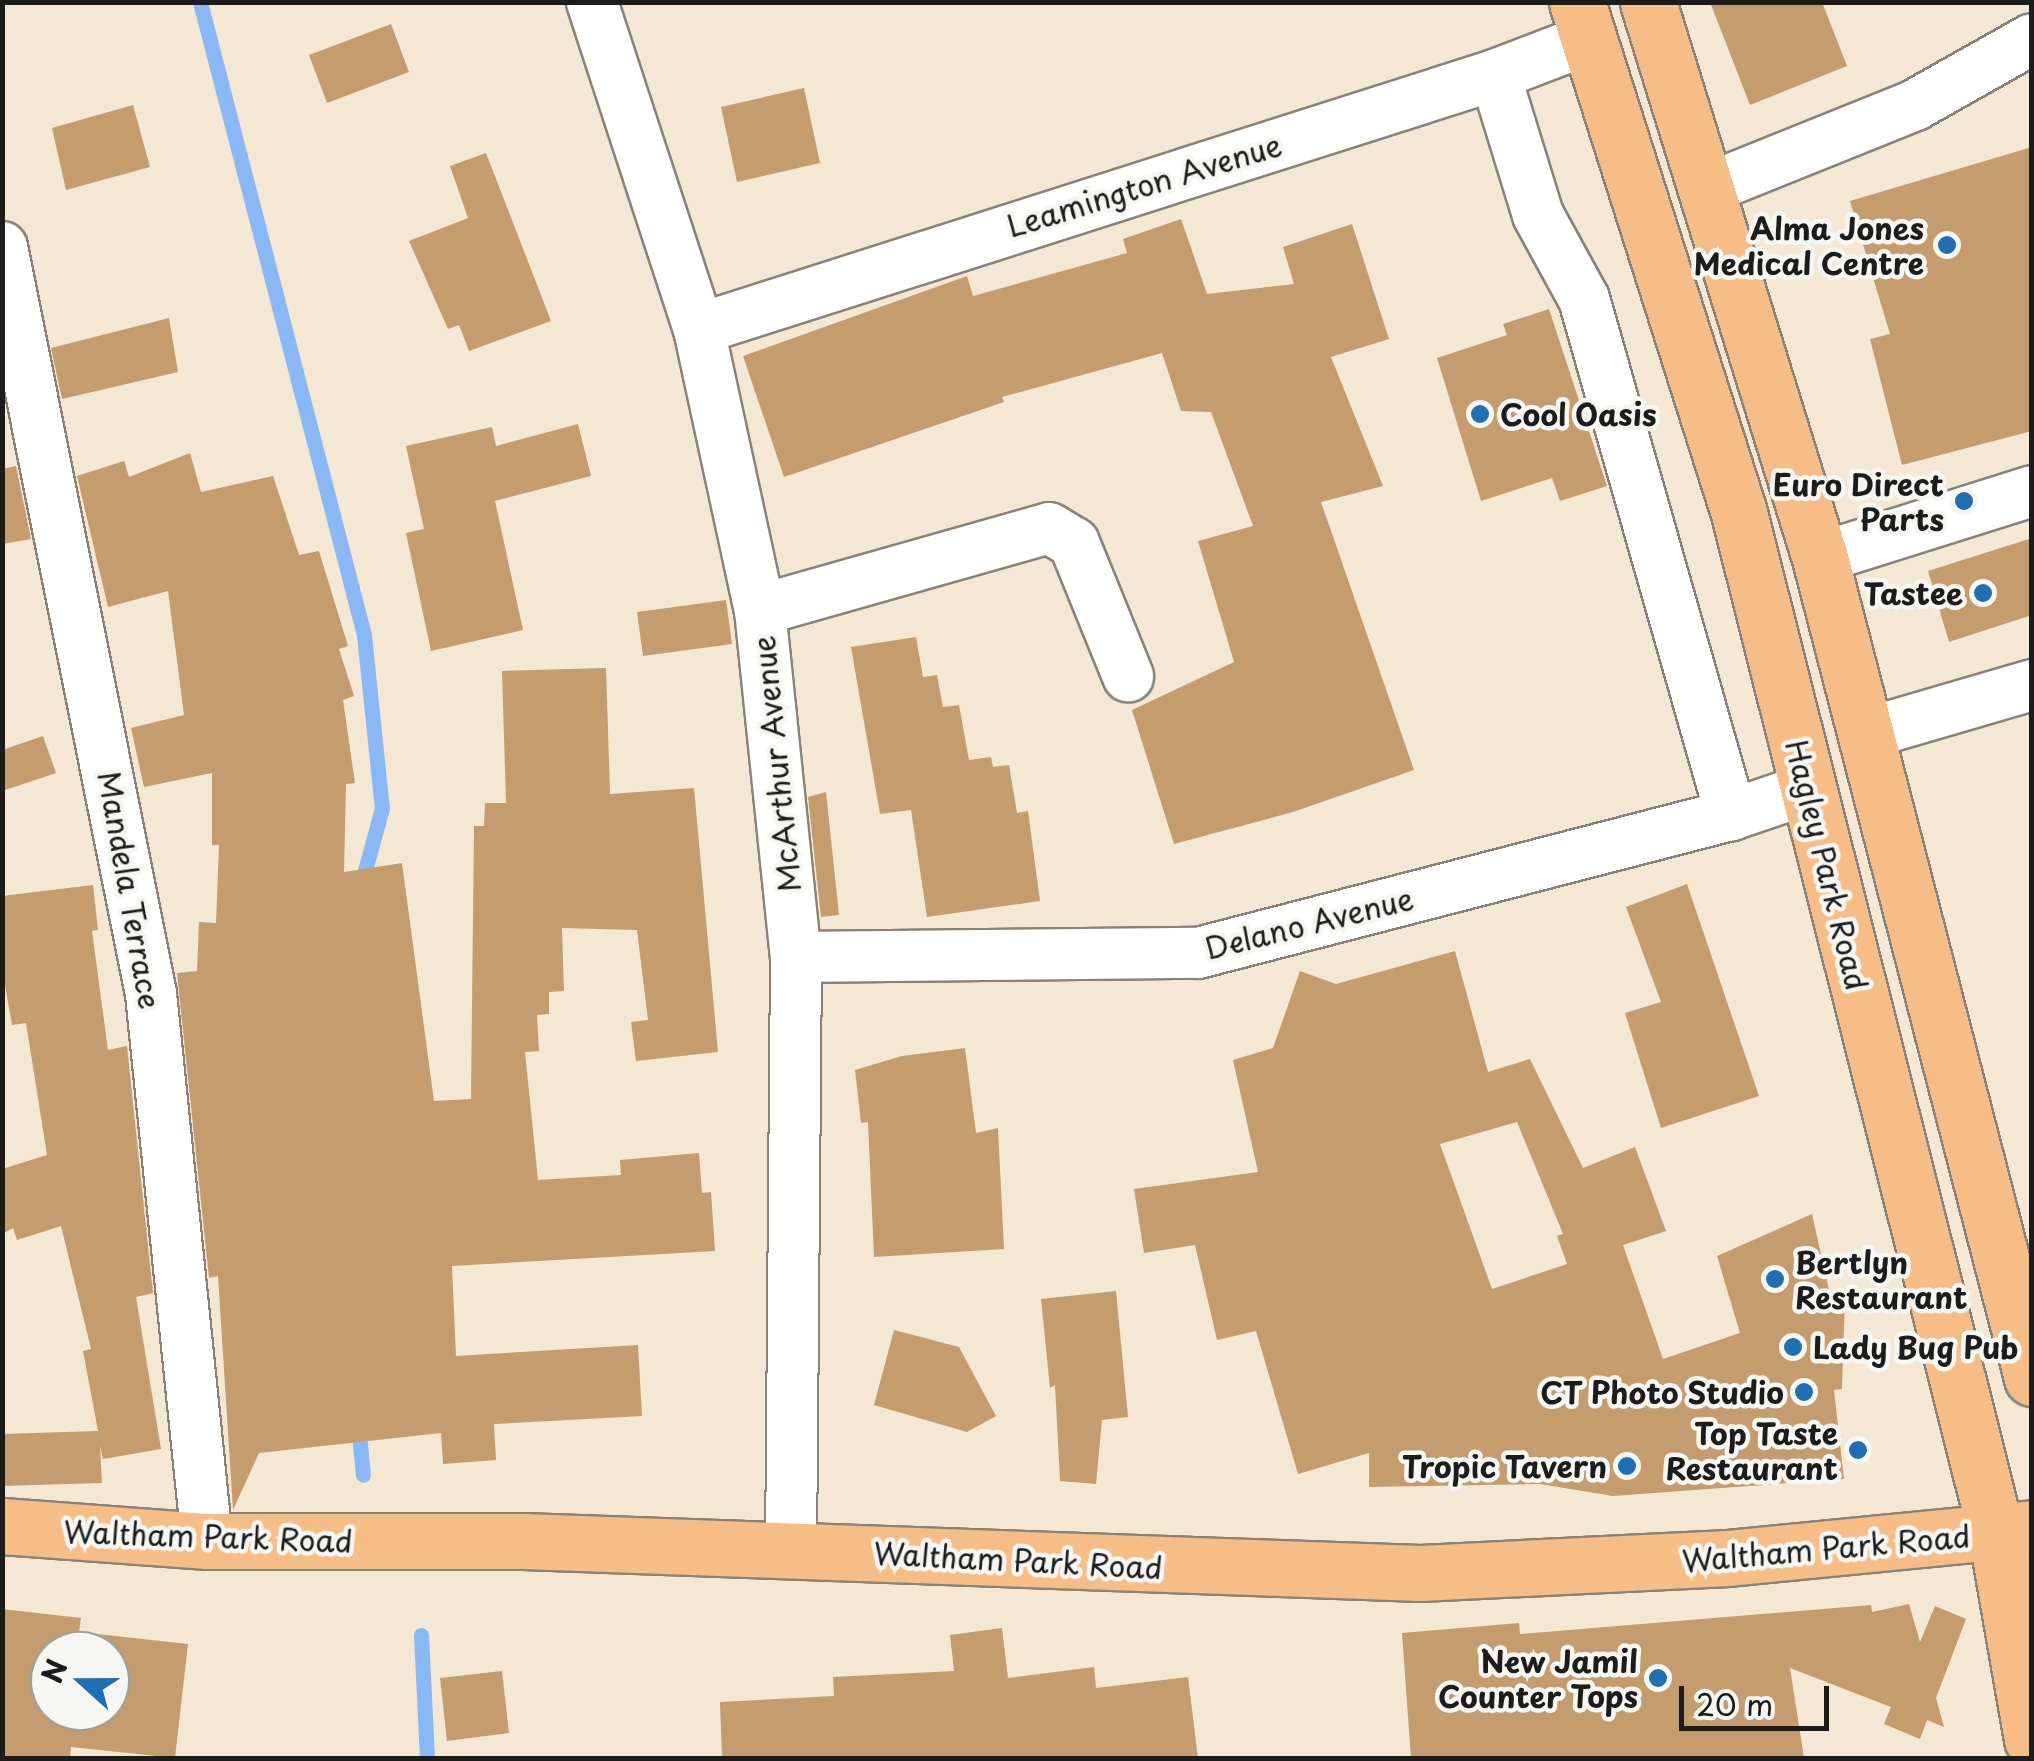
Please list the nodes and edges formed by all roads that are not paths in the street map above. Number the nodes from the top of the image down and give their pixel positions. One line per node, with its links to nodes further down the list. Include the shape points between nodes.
1 (592, 2): 8 (street, McArthur Avenue)
2 (1648, 2): 6 (main road)
3 (1583, 21): 5 (street, Leamington Avenue); 15 (main road, Hagley Park Road, via 1739,513)
4 (2032, 39): 6 (street, via 1915,105)
5 (1495, 75): 8 (street, Leamington Avenue); 16 (street, via 1538,215 1584,299)
6 (1710, 188): 10 (main road)
7 (2, 248): 22 (street, Mandela Terrace, via 151,994)
8 (699, 330): 11 (street, McArthur Avenue)
9 (2032, 491): 10 (street)
10 (1820, 558): 14 (main road)
11 (760, 610): 12 (street, via 1049,528 1074,543); 17 (street, McArthur Avenue)
12 (1128, 676)
13 (2032, 685): 14 (street)
14 (1868, 733): 18 (main road)
15 (1808, 789): 16 (street, Delano Avenue); 21 (main road, Hagley Park Road)
16 (1732, 815): 17 (street, Delano Avenue, via 1198,953)
17 (796, 956): 23 (street, McArthur Avenue)
18 (2015, 1246): 19 (main road)
19 (2032, 1378)
20 (2, 1526): 22 (main road, Waltham Park Road)
21 (2014, 1530): 23 (main road, Waltham Park Road, via 1561,1570 1420,1574); 24 (main road, Hagley Park Road)
22 (207, 1541): 23 (main road, Waltham Park Road)
23 (791, 1549)
24 (2032, 1740)

